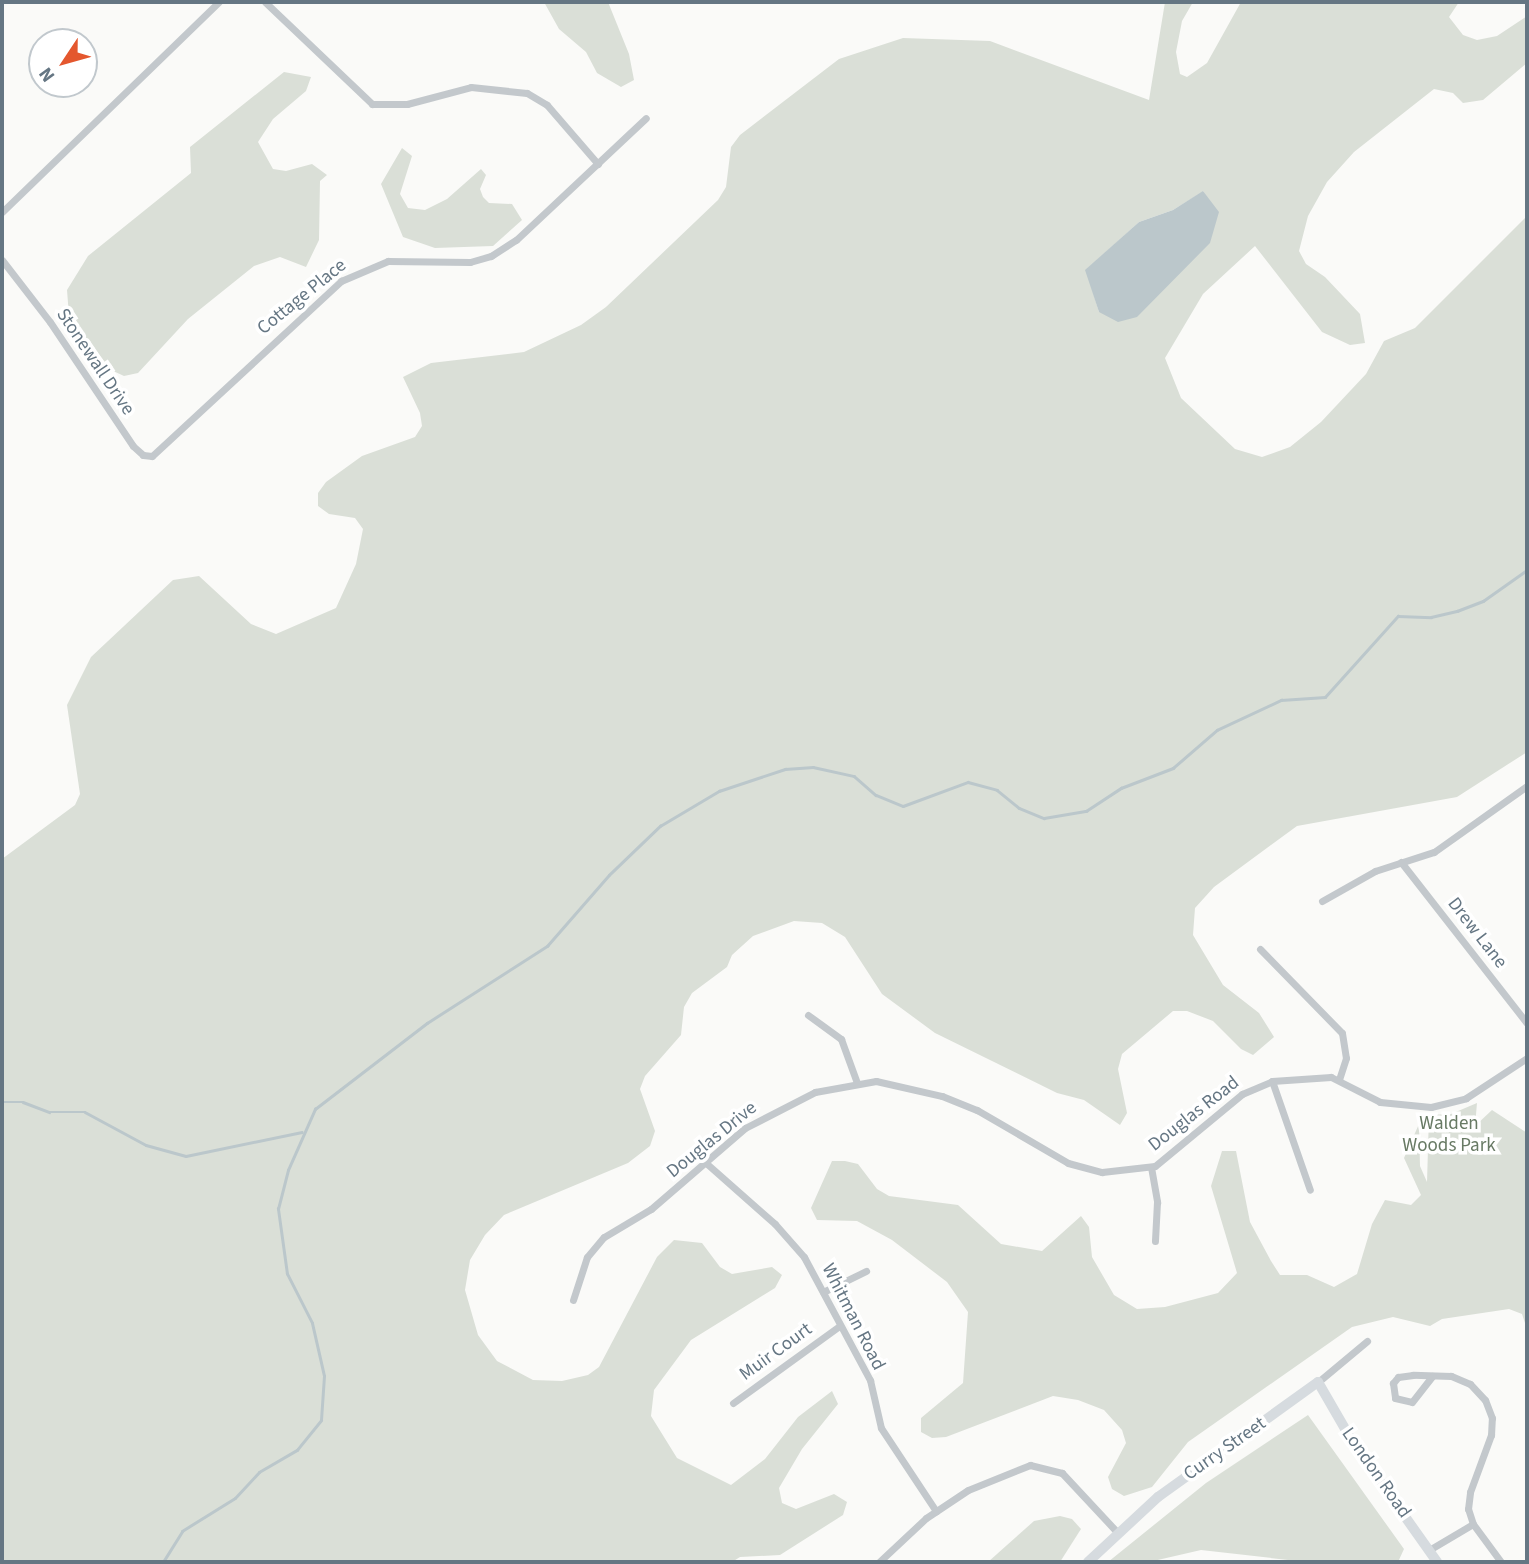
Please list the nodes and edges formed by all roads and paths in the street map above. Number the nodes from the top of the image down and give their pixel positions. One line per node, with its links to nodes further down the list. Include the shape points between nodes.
1 (219, 2): 5 (street)
2 (265, 2): 4 (street, via 372,104 407,104 471,86 527,93 547,105)
3 (646, 118): 4 (street, Cottage Place)
4 (598, 164): 7 (street, Cottage Place, via 516,240 491,256 470,262 388,261 357,271 301,313)
5 (2, 212)
6 (2, 260): 7 (street, Stonewall Drive, via 50,322 133,446 147,457)
7 (170, 442)
8 (1526, 788): 9 (street, via 1443,847)
9 (1401, 862): 10 (street); 13 (street, Drew Lane)
10 (1322, 901)
11 (1260, 949): 15 (street, via 1342,1033 1346,1058)
12 (808, 1015): 17 (street, via 841,1039)
13 (1527, 1023)
14 (1527, 1058): 15 (street, via 1466,1098 1431,1107 1380,1102)
15 (1339, 1080): 16 (street, Douglas Road, via 1298,1076)
16 (1272, 1081): 19 (street, Douglas Road, via 1242,1094); 20 (street)
17 (857, 1083): 18 (street, Douglas Drive, via 815,1092 766,1114); 19 (street, Douglas Drive, via 876,1081 942,1096 977,1110 1087,1171)
18 (706, 1163): 23 (street, Whitman Road, via 775,1223 804,1257); 24 (street, Douglas Drive, via 651,1209 621,1223 595,1246)
19 (1151, 1167): 21 (street, via 1157,1202)
20 (1310, 1190)
21 (1155, 1241)
22 (866, 1271): 23 (street)
23 (823, 1292): 25 (street, Whitman Road)
24 (573, 1300)
25 (838, 1327): 29 (street, Muir Court); 30 (street, Whitman Road, via 870,1380 881,1428)
26 (1367, 1341): 28 (street, Curry Street)
27 (1432, 1376): 27 (street, via 1398,1377 1393,1383 1395,1398 1412,1402); 31 (street, via 1451,1376 1470,1384 1485,1400 1492,1418 1491,1435 1470,1492)
28 (1318, 1382): 32 (street, Curry Street, via 1158,1497); 33 (street, London Road, via 1355,1446)
29 (733, 1403)
30 (936, 1511): 32 (street, via 993,1477 1034,1465 1062,1473); 34 (street)
31 (1473, 1524): 33 (street); 37 (street)
32 (1118, 1532): 35 (street, Curry Street)
33 (1429, 1550): 36 (street, London Road)
34 (879, 1562)
35 (1088, 1562)
36 (1437, 1562)
37 (1500, 1562)

